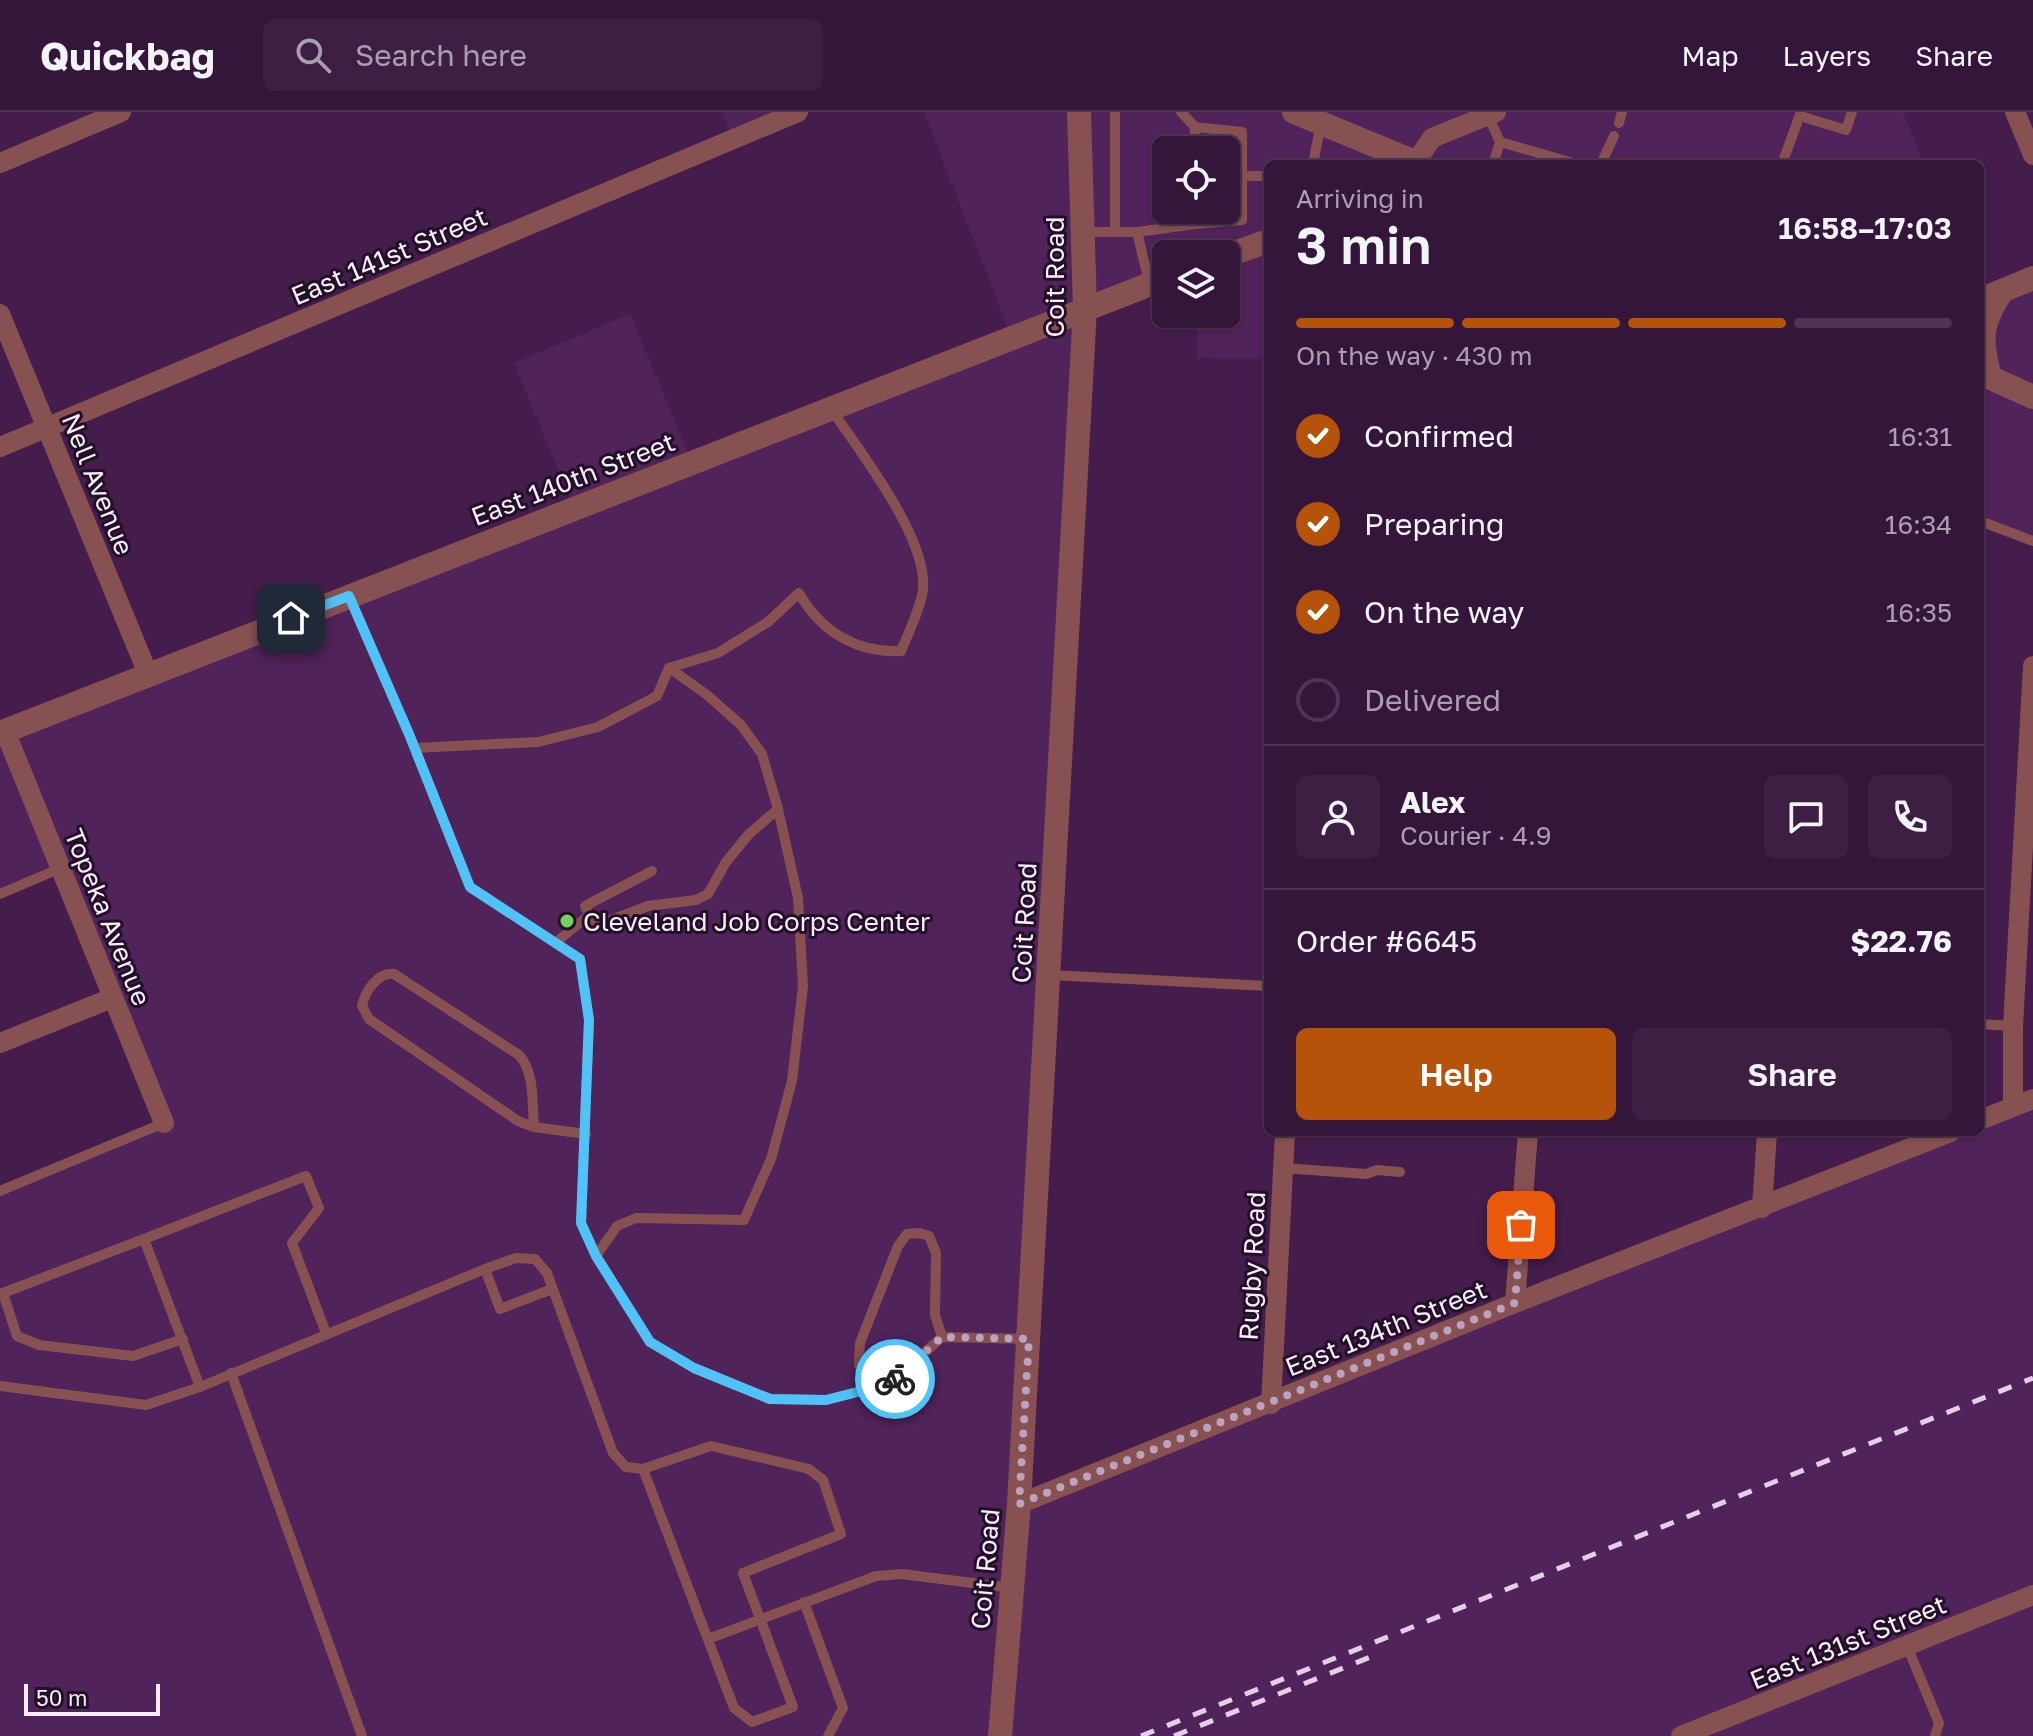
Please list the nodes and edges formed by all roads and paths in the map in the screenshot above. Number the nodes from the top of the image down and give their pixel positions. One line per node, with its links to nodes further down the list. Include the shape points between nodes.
1 (121, 112): 24 (street)
2 (798, 112): 44 (street, East 141st Street)
3 (1079, 112): 29 (street, Coit Road)
4 (1115, 112): 30 (lane)
5 (1181, 112): 12 (lane)
6 (1294, 112): 11 (street)
7 (1852, 112): 10 (lane, via 1846,130)
8 (2015, 112): 16 (street)
9 (1492, 114): 15 (lane); 19 (street, via 1432,138)
10 (1800, 114): 23 (lane)
11 (1321, 123): 17 (lane); 18 (street)
12 (1195, 127): 13 (lane); 25 (lane, via 1242,132 1236,160)
13 (1195, 136)
14 (1614, 136): 22 (lane)
15 (1500, 142): 20 (lane); 21 (lane)
16 (2033, 155)
17 (1314, 160)
18 (1408, 160)
19 (1419, 160)
20 (1494, 160)
21 (1563, 160)
22 (1603, 160)
23 (1783, 160)
24 (0, 163)
25 (1242, 176): 26 (lane); 27 (lane)
26 (1264, 176)
27 (1240, 182)
28 (1196, 224): 31 (lane)
29 (1082, 232): 30 (lane); 38 (street, Coit Road)
30 (1115, 232): 31 (lane)
31 (1137, 232): 34 (lane)
32 (1264, 242): 33 (street)
33 (1240, 251)
34 (1152, 267)
35 (2033, 278): 37 (street)
36 (1152, 283): 38 (street, East 140th Street)
37 (1991, 295): 40 (street)
38 (1085, 308): 43 (street, East 140th Street); 60 (street, Coit Road)
39 (0, 314): 44 (street, Nell Avenue)
40 (1984, 332)
41 (1985, 375): 42 (street)
42 (2033, 397)
43 (830, 408): 48 (street, East 140th Street); 50 (lane, via 897,510 919,555 923,589 901,651 878,652 844,640 799,593 768,622 718,653)
44 (47, 428): 45 (street, East 141st Street); 51 (street, Nell Avenue)
45 (0, 447)
46 (1984, 523): 47 (lane)
47 (2033, 541)
48 (349, 596): 51 (street, East 140th Street); 53 (lane)
49 (2033, 666): 64 (street)
50 (669, 668): 53 (lane, via 657,696 598,727 538,742); 54 (lane, via 741,725 762,754)
51 (148, 674): 52 (street, East 140th Street)
52 (2, 732): 55 (street, Topeka Avenue)
53 (415, 748): 59 (lane, via 470,887)
54 (778, 809): 58 (lane, via 749,834 708,894 648,906 598,925); 81 (lane, via 798,898 803,986 792,1081 771,1159 744,1220 636,1218 617,1226)
55 (61, 868): 57 (lane); 62 (street, Topeka Avenue)
56 (652, 871): 58 (lane, via 585,906)
57 (0, 894)
58 (589, 915): 59 (lane)
59 (555, 943): 71 (lane, via 580,959 589,1020)
60 (1050, 975): 61 (lane); 88 (street, Coit Road)
61 (1264, 986)
62 (112, 998): 65 (street); 69 (street, Topeka Avenue)
63 (1984, 1024): 64 (lane)
64 (2013, 1026): 67 (street)
65 (0, 1043)
66 (2033, 1099): 67 (street)
67 (2013, 1107): 68 (street)
68 (1984, 1118)
69 (164, 1123): 78 (lane)
70 (534, 1127): 70 (lane, via 501,1112 364,1014 364,997 380,977 394,974 519,1055 530,1075); 71 (lane)
71 (586, 1134): 81 (lane, via 581,1223)
72 (1285, 1136): 76 (street, Rugby Road)
73 (1528, 1136): 84 (street)
74 (1767, 1136): 79 (street)
75 (1941, 1136): 79 (street, East 134th Street)
76 (1283, 1168): 77 (lane); 93 (street, Rugby Road)
77 (1400, 1172)
78 (0, 1191)
79 (1762, 1208): 84 (street, East 134th Street)
80 (144, 1239): 85 (lane, via 306,1176 319,1208 292,1243); 87 (lane); 87 (lane, via 3,1293 17,1336 39,1345 133,1356)
81 (596, 1256): 92 (lane, via 650,1342 694,1368 770,1399 826,1400)
82 (485, 1269): 83 (lane, via 516,1258 535,1259); 83 (lane, via 500,1309); 85 (lane)
83 (552, 1289): 94 (lane, via 613,1453 626,1467)
84 (1515, 1303): 93 (street, East 134th Street)
85 (326, 1333): 89 (lane)
86 (942, 1337): 88 (lane); 92 (lane, via 889,1384); 92 (lane, via 935,1315 936,1253 929,1236 907,1234 860,1343 859,1365)
87 (183, 1339): 91 (lane)
88 (1029, 1339): 95 (street, Coit Road)
89 (231, 1373): 91 (lane); 102 (lane)
90 (0, 1386): 91 (lane, via 146,1405)
91 (200, 1387)
92 (868, 1389)
93 (1271, 1404): 95 (street, East 134th Street)
94 (643, 1469): 99 (lane, via 711,1446 809,1469 823,1480 841,1534 743,1573); 100 (lane)
95 (1019, 1504): 96 (street, Coit Road)
96 (1012, 1588): 98 (lane, via 902,1574 876,1576); 104 (street, Coit Road)
97 (2033, 1595): 101 (street, East 131st Street)
98 (804, 1602): 99 (lane); 103 (lane, via 843,1708)
99 (760, 1618): 100 (lane); 100 (lane, via 793,1707 752,1722 734,1708)
100 (708, 1639)
101 (1907, 1646): 105 (street, East 131st Street); 106 (lane, via 1939,1723)
102 (362, 1736)
103 (828, 1736)
104 (1000, 1736)
105 (1681, 1736)
106 (1935, 1736)

